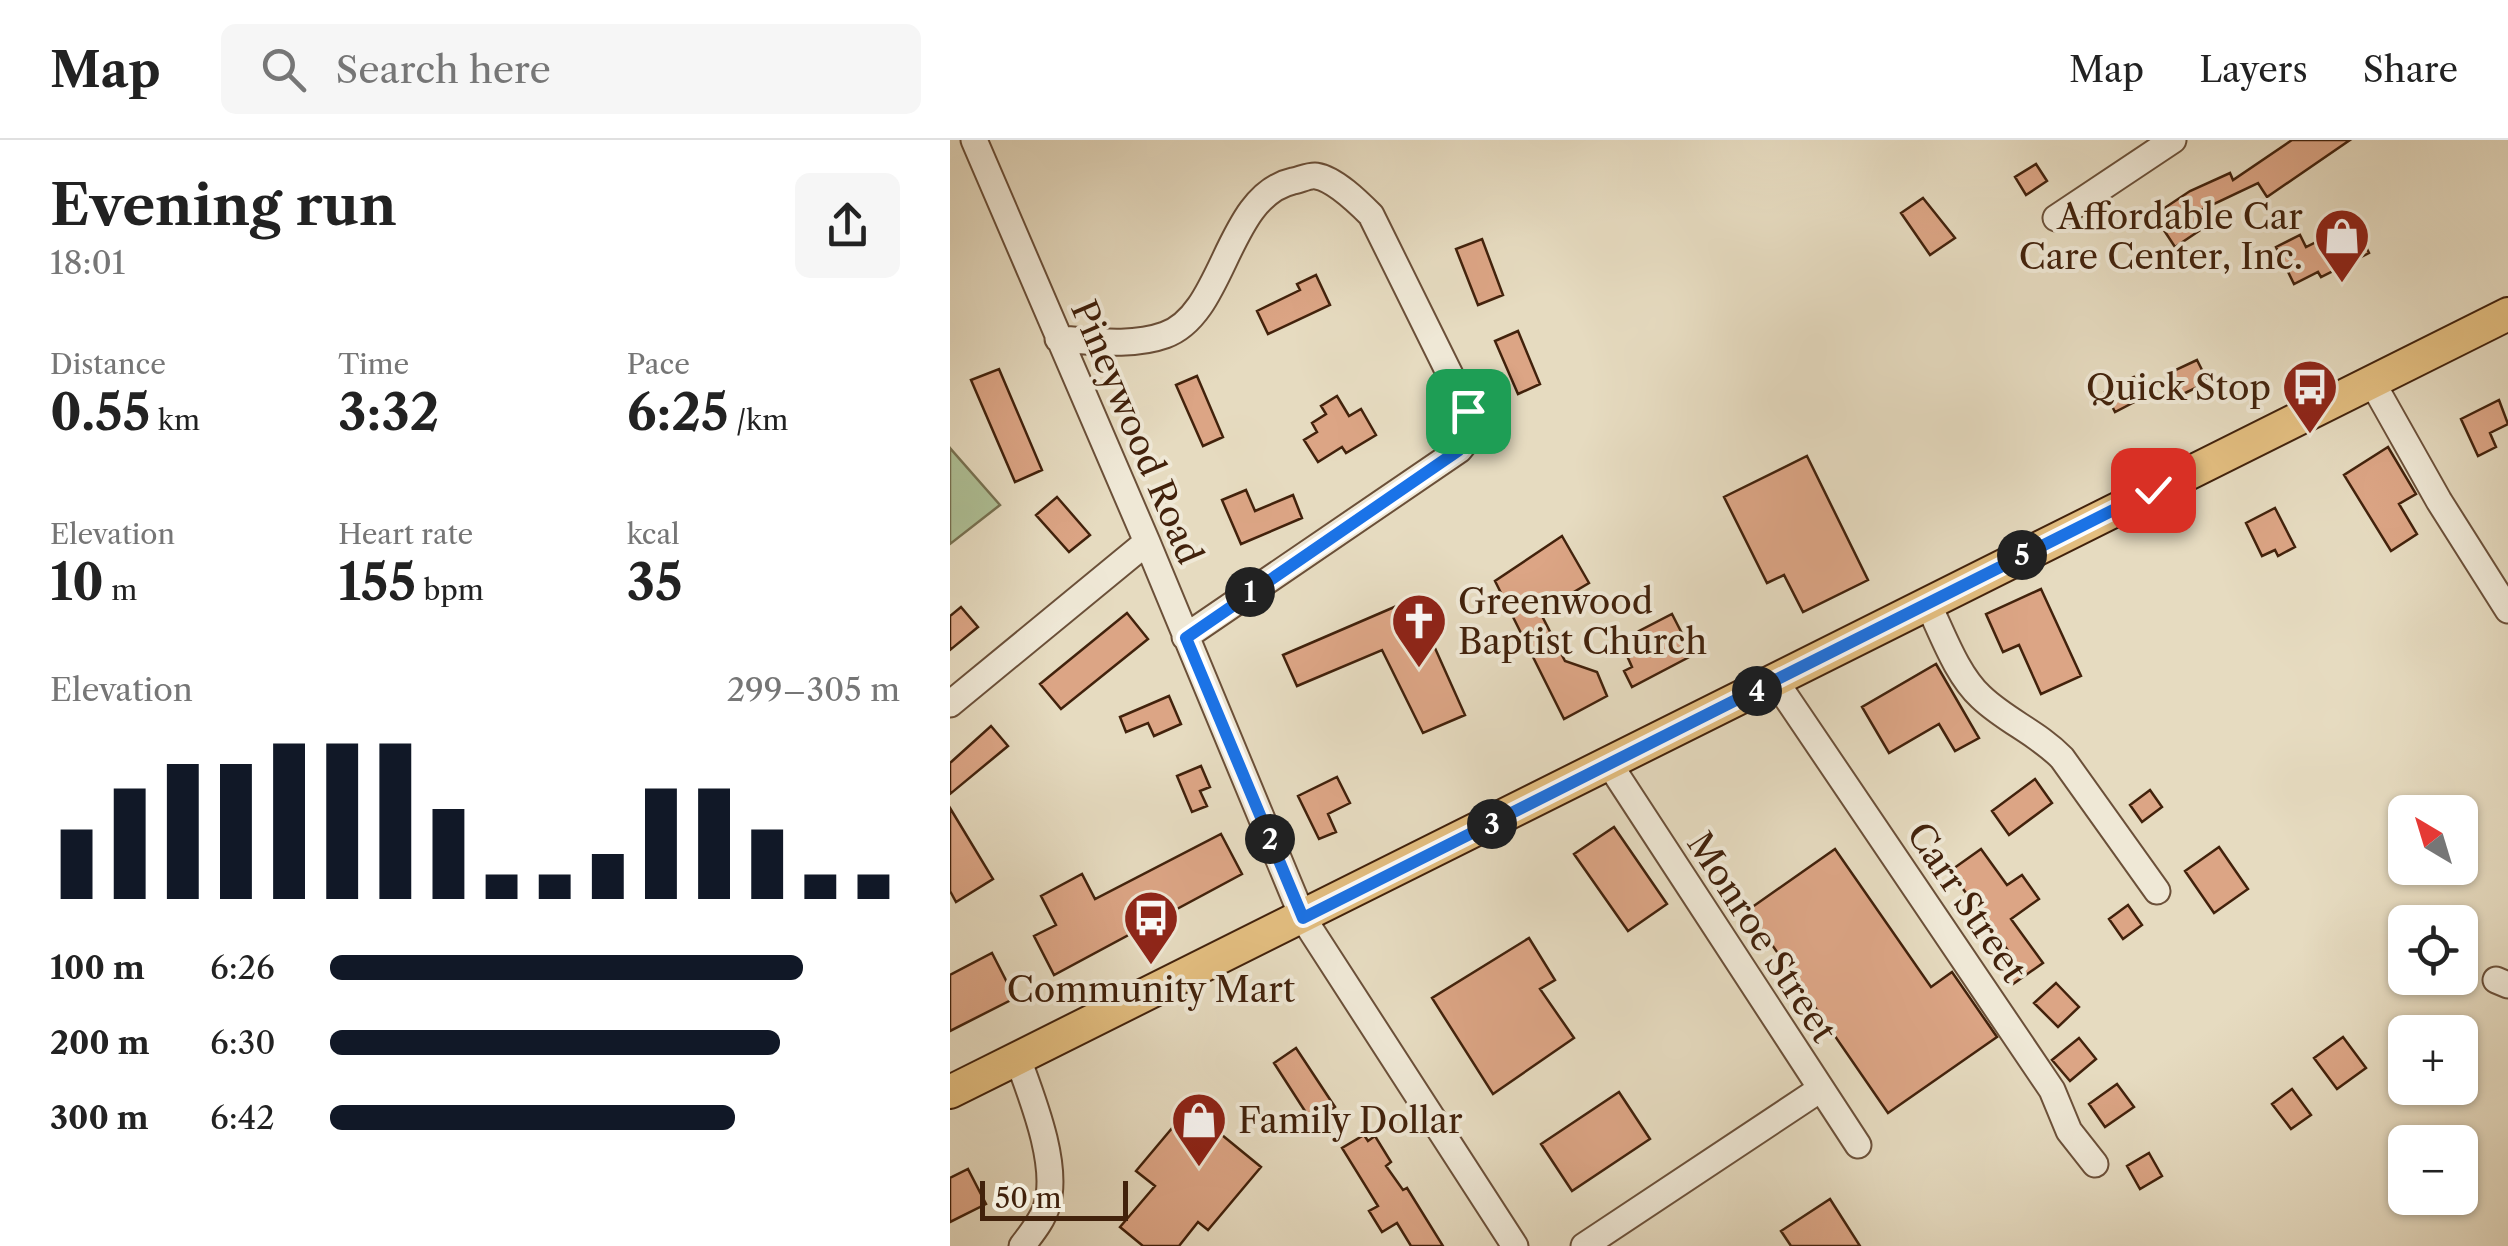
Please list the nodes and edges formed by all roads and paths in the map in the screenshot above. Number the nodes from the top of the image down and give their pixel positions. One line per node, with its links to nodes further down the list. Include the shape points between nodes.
1 (974, 140): 5 (street, Pineywood Road)
2 (2158, 144): 3 (street)
3 (2056, 218)
4 (2508, 314): 6 (main road)
5 (1058, 340): 7 (street, Pineywood Road); 10 (street, via 1126,342 1167,335 1216,278 1258,202 1283,183 1316,176 1351,194 1371,216 1468,411 1473,433 1459,450)
6 (2372, 382): 8 (main road); 9 (street)
7 (1147, 542): 10 (street, Pineywood Road); 12 (street)
8 (1927, 602): 11 (main road); 14 (street, via 1976,694 2044,738)
9 (2508, 610)
10 (1186, 638): 15 (street, Pineywood Road)
11 (1776, 682): 13 (main road); 20 (street, Carr Street, via 2052,1090)
12 (950, 704)
13 (1610, 765): 15 (main road); 17 (street, Monroe Street)
14 (2157, 890)
15 (1303, 918): 16 (main road); 22 (street, Pineywood Road)
16 (1018, 1059): 18 (main road); 21 (street, via 1049,1169 1048,1204)
17 (1819, 1090): 19 (street, Monroe Street); 23 (street)
18 (950, 1092)
19 (1858, 1146)
20 (2094, 1164)
21 (1022, 1246)
22 (1515, 1246)
23 (1584, 1246)

